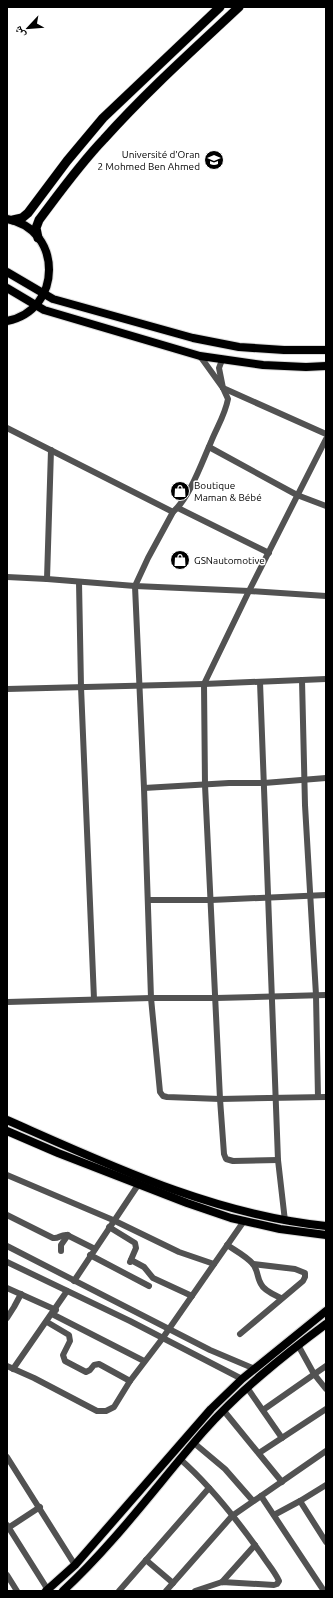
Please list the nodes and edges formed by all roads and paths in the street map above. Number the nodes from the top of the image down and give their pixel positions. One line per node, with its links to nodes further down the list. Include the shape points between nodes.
1 (220, 7): 3 (highway, via 104,118 67,161 28,213 22,218)
2 (239, 7): 4 (highway, via 153,87 103,140 39,220 36,228)
3 (10, 220): 4 (main road, via 27,227)
4 (38, 238): 7 (main road, via 44,246 49,265)
5 (7, 272): 7 (main road)
6 (7, 288): 8 (main road)
7 (44, 294): 8 (main road); 10 (main road, via 60,302 216,344 276,350)
8 (35, 306): 9 (main road, via 18,318); 11 (main road)
9 (7, 321)
10 (326, 350)
11 (200, 356): 12 (main road); 14 (street)
12 (222, 360): 13 (main road, via 263,365); 14 (street, via 219,368)
13 (326, 366)
14 (223, 388): 16 (street); 18 (street, via 228,399 227,405)
15 (7, 428): 19 (street)
16 (326, 434)
17 (326, 440): 20 (street)
18 (209, 447): 20 (street); 22 (street)
19 (51, 450): 23 (street); 26 (street)
20 (297, 495): 21 (street); 24 (street)
21 (326, 506)
22 (178, 508): 23 (street); 24 (street)
23 (173, 512): 28 (street)
24 (269, 553): 29 (street)
25 (7, 577): 26 (street)
26 (47, 578): 27 (street)
27 (79, 582): 28 (street); 36 (street)
28 (135, 586): 29 (street); 35 (street)
29 (249, 591): 30 (street); 34 (street)
30 (326, 596)
31 (326, 679): 32 (street)
32 (302, 680): 33 (street); 39 (street)
33 (260, 682): 34 (street); 40 (street)
34 (204, 684): 35 (street); 41 (street)
35 (139, 685): 36 (street); 42 (street)
36 (81, 687): 37 (street); 53 (street)
37 (7, 689)
38 (326, 778): 39 (street)
39 (305, 779): 40 (street); 44 (street)
40 (264, 783): 41 (street); 45 (street)
41 (205, 785): 42 (street); 47 (street)
42 (144, 788): 46 (street)
43 (326, 895): 44 (street)
44 (310, 896): 45 (street); 48 (street)
45 (268, 898): 47 (street); 50 (street)
46 (148, 900): 47 (street); 51 (street)
47 (211, 900): 52 (street)
48 (316, 995): 49 (street); 50 (street); 55 (street)
49 (326, 995)
50 (272, 996): 52 (street); 57 (street)
51 (151, 998): 52 (street); 53 (street); 58 (street, via 161,1094 167,1098)
52 (216, 998): 58 (street)
53 (94, 999): 54 (street)
54 (7, 1002)
55 (318, 1097): 56 (street); 57 (street)
56 (326, 1097)
57 (275, 1098): 58 (street); 61 (street)
58 (220, 1099): 61 (street, via 226,1159 233,1162)
59 (7, 1120): 67 (main road, via 189,1195)
60 (7, 1131): 63 (main road)
61 (278, 1160): 67 (street)
62 (7, 1175): 65 (street)
63 (138, 1185): 65 (street); 66 (main road)
64 (7, 1215): 70 (street, via 53,1238)
65 (114, 1220): 69 (street); 78 (street, via 174,1250)
66 (244, 1221): 71 (main road); 72 (street)
67 (285, 1221): 68 (main road)
68 (326, 1226)
69 (109, 1227): 74 (street); 85 (street, via 135,1243 136,1248 130,1262 144,1267 153,1278)
70 (68, 1235): 74 (street); 75 (street, via 61,1245)
71 (326, 1235)
72 (227, 1245): 78 (street); 79 (street)
73 (7, 1246): 80 (street)
74 (95, 1249): 76 (street)
75 (61, 1251)
76 (90, 1255): 80 (street); 81 (street)
77 (7, 1262): 83 (street)
78 (214, 1264): 85 (street)
79 (253, 1264): 86 (street, via 260,1284); 86 (street, via 295,1269 305,1273 303,1281)
80 (74, 1280): 92 (street)
81 (149, 1286)
82 (7, 1288): 84 (street)
83 (67, 1291): 88 (street); 94 (street)
84 (20, 1294): 88 (street); 89 (street)
85 (192, 1296): 92 (street)
86 (282, 1298): 93 (street)
87 (326, 1311): 100 (main road)
88 (54, 1312): 90 (street); 96 (street)
89 (7, 1318)
90 (47, 1322): 99 (street); 103 (street, via 66,1332 70,1337 65,1361 86,1372 94,1364 99,1364)
91 (326, 1324): 95 (main road)
92 (169, 1328): 94 (street); 100 (street, via 210,1350)
93 (240, 1334)
94 (162, 1338): 96 (street); 102 (street)
95 (298, 1345): 101 (street); 104 (main road)
96 (144, 1361): 103 (street)
97 (7, 1366): 99 (street)
98 (326, 1366): 101 (street)
99 (13, 1369): 103 (street, via 102,1412 114,1406)
100 (255, 1369): 102 (main road)
101 (314, 1374): 105 (street); 107 (street)
102 (242, 1379): 128 (main road, via 211,1409)
103 (130, 1381)
104 (248, 1389): 107 (street); 108 (main road)
105 (326, 1389)
106 (326, 1409): 109 (street)
107 (263, 1410): 109 (street)
108 (224, 1411): 110 (main road); 112 (street)
109 (282, 1438): 112 (street)
110 (194, 1443): 114 (main road); 119 (street, via 225,1469)
111 (326, 1451): 115 (street)
112 (259, 1453): 115 (street)
113 (7, 1457): 121 (street)
114 (180, 1459): 117 (street); 134 (main road, via 105,1549)
115 (282, 1482): 118 (street)
116 (325, 1487): 120 (street)
117 (209, 1488): 123 (street); 127 (street)
118 (261, 1496): 119 (street); 122 (street)
119 (253, 1501): 123 (street)
120 (300, 1501): 122 (street); 125 (street)
121 (40, 1508): 124 (street); 128 (street)
122 (274, 1515): 138 (street)
123 (232, 1516): 126 (street); 131 (street)
124 (8, 1527): 132 (street)
125 (326, 1542)
126 (255, 1545): 130 (street); 130 (street, via 278,1579 277,1584)
127 (146, 1560): 131 (street); 135 (street)
128 (75, 1565): 132 (main road)
129 (7, 1575): 133 (street)
130 (222, 1582): 137 (street)
131 (173, 1583): 136 (street)
132 (47, 1590)
133 (17, 1591)
134 (63, 1591)
135 (120, 1591)
136 (166, 1591)
137 (194, 1591)
138 (324, 1591)

